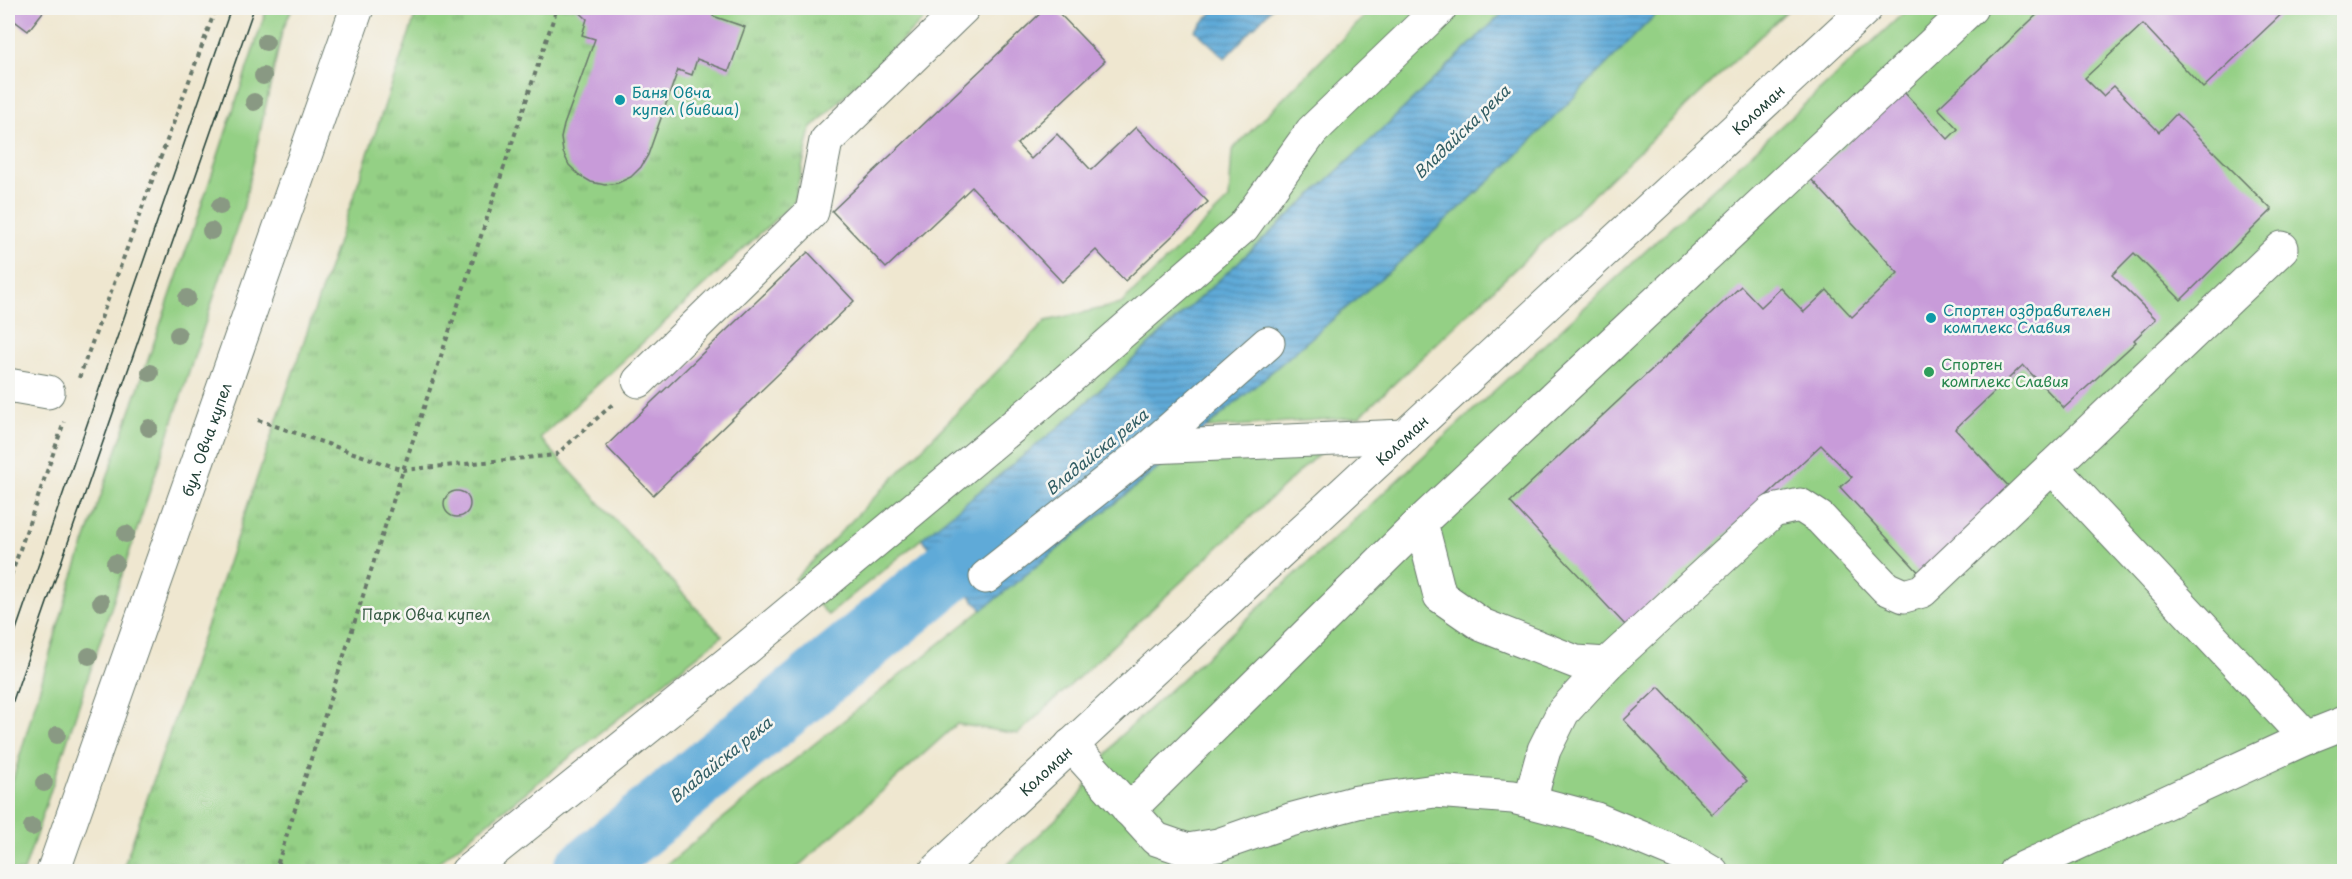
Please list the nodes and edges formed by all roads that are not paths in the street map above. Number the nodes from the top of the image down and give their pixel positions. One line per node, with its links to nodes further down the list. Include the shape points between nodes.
1 (357, 8): 22 (street, бул. Овча купел)
2 (963, 8): 8 (street, via 826,141 812,212)
3 (1440, 8): 23 (street, via 1312,131 1234,234 1035,408 755,641)
4 (1866, 8): 11 (street, Коломан)
5 (1971, 8): 14 (street)
6 (2282, 248): 13 (street)
7 (1268, 343): 12 (street)
8 (639, 381)
9 (8, 385): 10 (street)
10 (64, 398)
11 (1405, 436): 12 (street); 19 (street, Коломан)
12 (1150, 447): 15 (street)
13 (2052, 467): 16 (street, via 1922,591 1904,596 1886,588 1820,518 1800,506 1773,511); 18 (street)
14 (1420, 522): 16 (street, via 1440,596 1482,624 1576,662); 21 (street)
15 (986, 577)
16 (1607, 664): 20 (street, via 1563,712 1544,750)
17 (2344, 723): 18 (street)
18 (2306, 738): 26 (street)
19 (1071, 745): 21 (street); 24 (street, Коломан)
20 (1530, 801): 21 (street, via 1435,792 1357,802 1218,845 1188,850 1156,838); 25 (street, via 1596,819 1685,856)
21 (1130, 810)
22 (53, 872)
23 (467, 872)
24 (935, 872)
25 (1712, 872)
26 (2015, 872)

